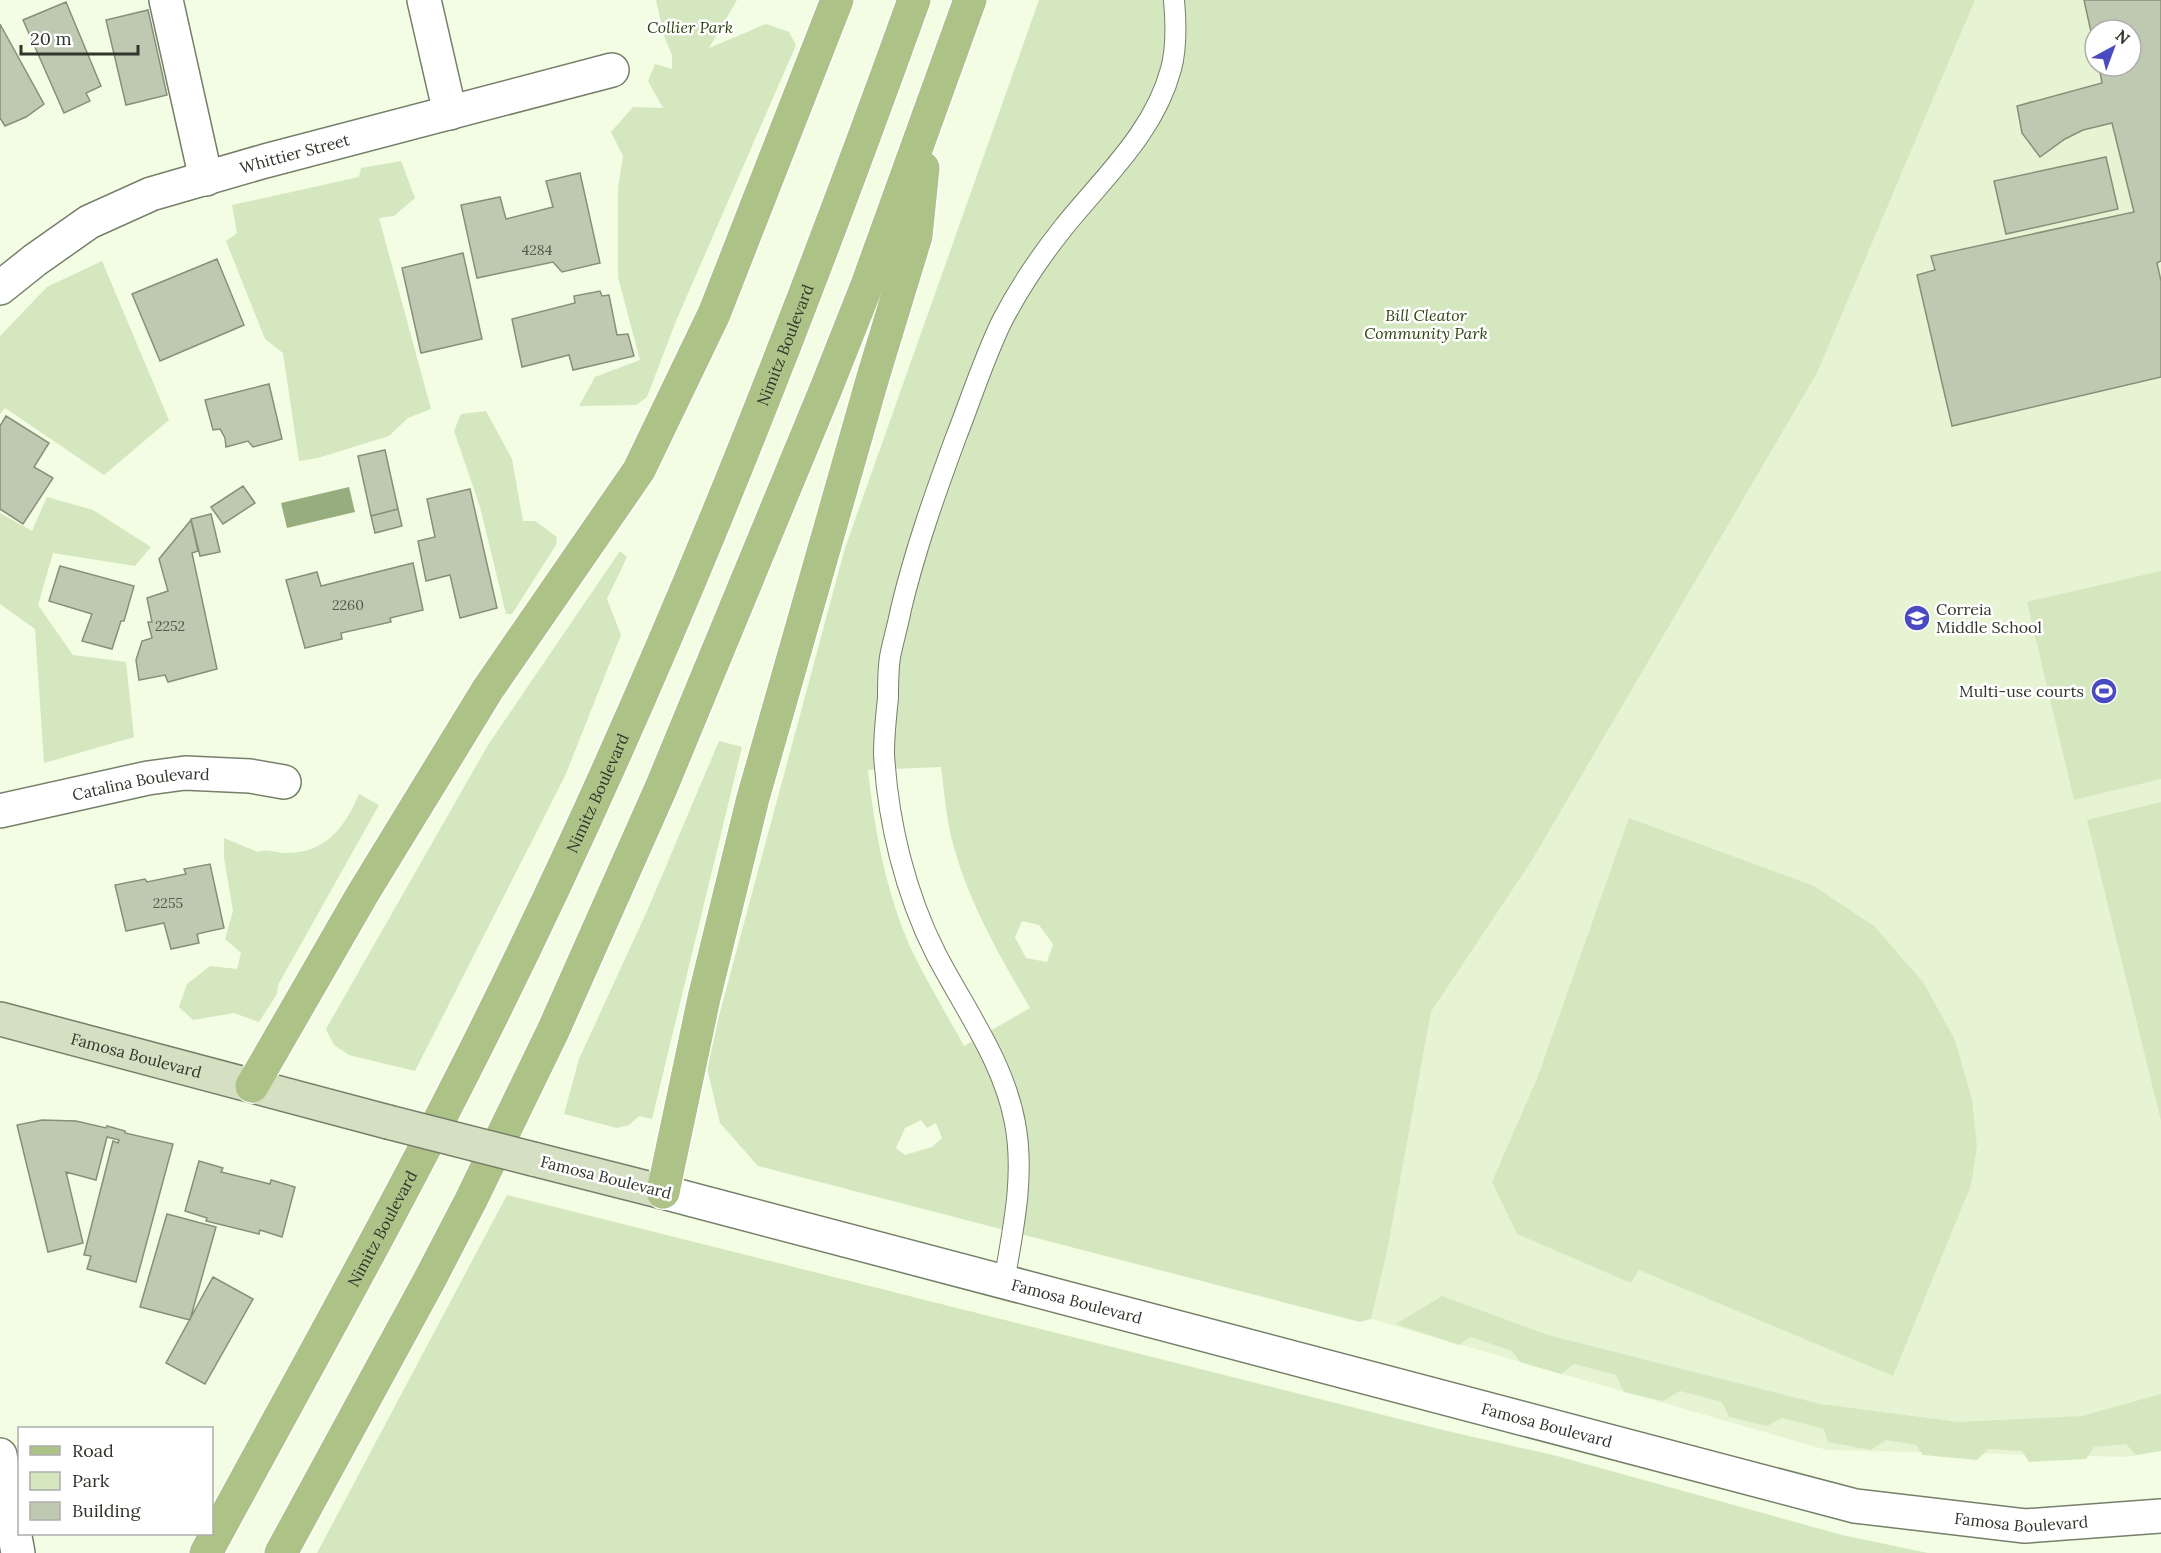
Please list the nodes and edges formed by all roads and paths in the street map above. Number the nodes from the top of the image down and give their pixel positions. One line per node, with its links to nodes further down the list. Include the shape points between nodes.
1 (166, 0): 10 (street)
2 (424, 0): 9 (street)
3 (837, 0): 15 (main road, via 714,314 639,470 488,688)
4 (914, 0): 22 (main road, Nimitz Boulevard, via 855,165 746,443 580,831 485,1031)
5 (970, 0): 8 (main road)
6 (1174, 0): 17 (lane, via 1172,67 1160,100 1140,136 1062,228 1026,279 988,353 913,560 890,657 884,751 890,810 902,864 917,911 987,1047 1015,1123 1017,1201)
7 (612, 70): 9 (street, Whittier Street)
8 (930, 112): 16 (main road, via 916,236 753,798 704,998); 23 (main road, via 791,476 554,1031 451,1239)
9 (450, 113): 10 (street, Whittier Street)
10 (206, 178): 11 (street, Whittier Street, via 151,194 89,222)
11 (0, 288)
12 (284, 782): 13 (street, Catalina Boulevard, via 185,773 148,777)
13 (0, 811)
14 (0, 1019): 15 (main road, Famosa Boulevard)
15 (252, 1086): 16 (main road, Famosa Boulevard, bridge)
16 (663, 1192): 17 (street, Famosa Boulevard)
17 (1004, 1282): 20 (street, Famosa Boulevard, via 1855,1506 2025,1526)
18 (0, 1455): 19 (street)
19 (4, 1494): 21 (street)
20 (2161, 1516)
21 (18, 1553)
22 (206, 1553)
23 (281, 1553)

